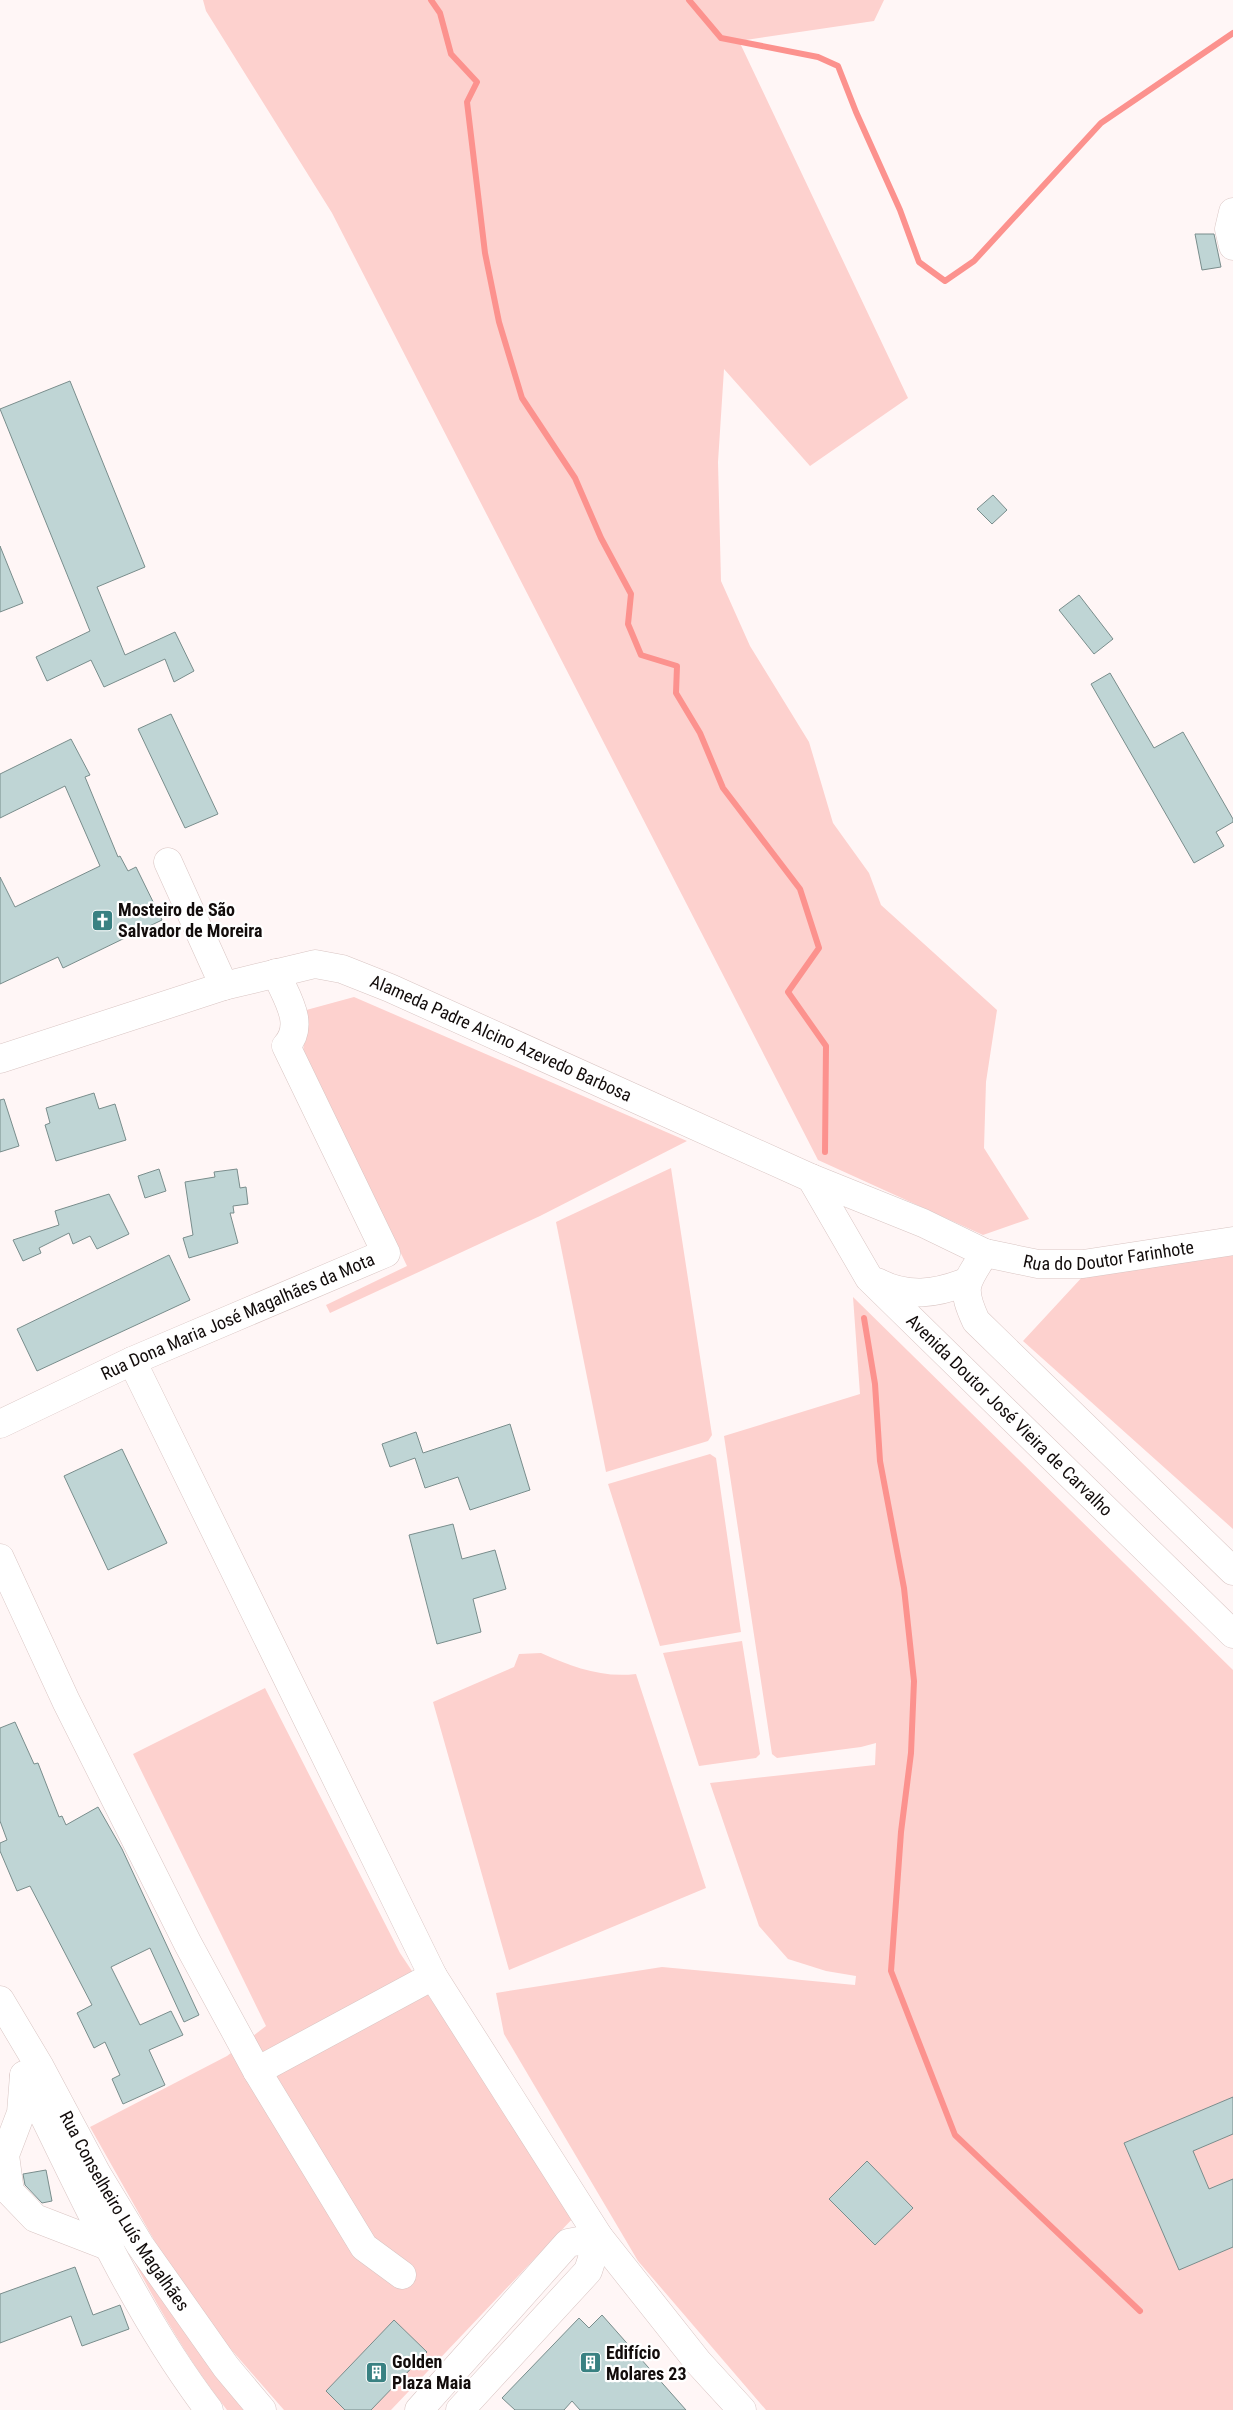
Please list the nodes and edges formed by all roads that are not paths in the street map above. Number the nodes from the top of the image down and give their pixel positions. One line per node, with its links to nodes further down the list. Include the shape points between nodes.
1 (1233, 212): 2 (street, via 1229,228)
2 (1233, 246)
3 (168, 862): 5 (street)
4 (276, 973): 5 (street, Alameda Padre Alcino Azevedo Barbosa); 7 (street, Alameda Padre Alcino Azevedo Barbosa, via 315,964 342,969); 12 (street, Rua Dona Maria José Magalhães da Mota, via 296,1024 293,1038 286,1046 386,1253)
5 (224, 986): 6 (street, Alameda Padre Alcino Azevedo Barbosa)
6 (0, 1059)
7 (811, 1178): 9 (street, Alameda Padre Alcino Azevedo Barbosa, via 923,1223); 10 (street, Avenida Doutor José Vieira de Carvalho)
8 (1233, 1241): 9 (street, Rua do Doutor Farinhote, via 1083,1264 1038,1264)
9 (985, 1253): 11 (street)
10 (869, 1278): 11 (street, via 901,1292 920,1294 944,1291); 16 (street, Avenida Doutor José Vieira de Carvalho)
11 (966, 1282): 15 (street, via 968,1304 976,1321)
12 (132, 1360): 13 (street, Rua Dona Maria José Magalhães da Mota); 17 (street)
13 (0, 1424)
14 (0, 1558): 19 (street, via 66,1702)
15 (1233, 1571)
16 (1233, 1634)
17 (433, 1976): 19 (street); 22 (street)
18 (1, 2001): 20 (street, Rua Conselheiro Luís Magalhães); 26 (street, Rua Conselheiro Luís Magalhães, via 140,2245 226,2367)
19 (256, 2071): 24 (street, via 364,2247)
20 (24, 2075): 21 (street, via 21,2113); 23 (street, Rua Conselheiro Luís Magalhães)
21 (3, 2151): 23 (street, via 10,2192 35,2218)
22 (599, 2237): 27 (street, via 568,2243); 28 (street, via 588,2271); 29 (street, via 698,2362)
23 (110, 2247): 25 (street, Rua Conselheiro Luís Magalhães, via 148,2318)
24 (402, 2274)
25 (209, 2410)
26 (262, 2410)
27 (419, 2410)
28 (460, 2410)
29 (742, 2410)

